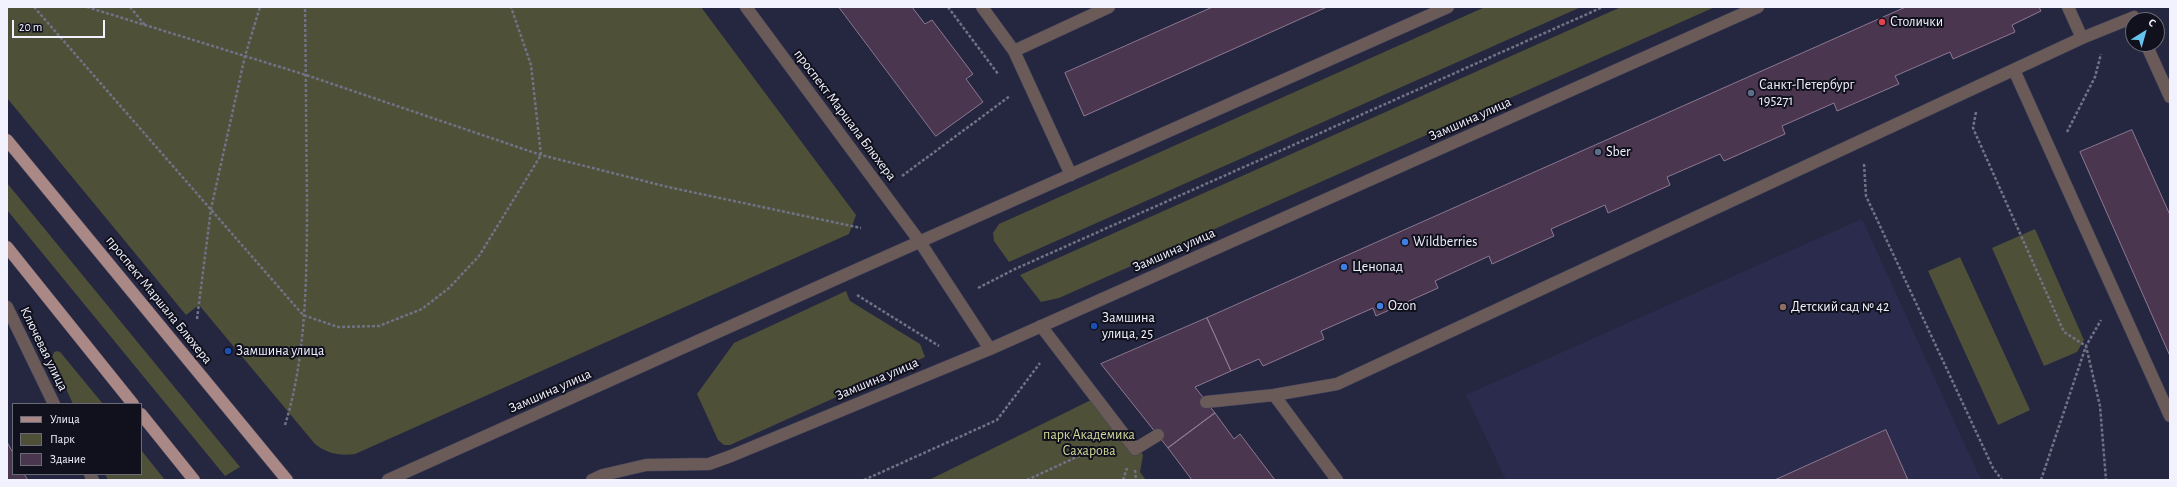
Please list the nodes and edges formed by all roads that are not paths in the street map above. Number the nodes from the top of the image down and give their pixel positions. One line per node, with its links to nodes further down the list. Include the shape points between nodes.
1 (746, 7): 15 (street, проспект Маршала Блюхера)
2 (982, 7): 9 (street)
3 (1109, 7): 9 (street)
4 (1448, 7): 14 (street, Замшина улица)
5 (1758, 7): 18 (street, Замшина улица)
6 (2068, 7): 8 (street)
7 (2125, 21): 8 (street)
8 (2082, 38): 11 (street)
9 (1014, 51): 14 (street)
10 (2150, 52): 12 (street)
11 (2014, 70): 20 (street, via 1337,384); 25 (street)
12 (2170, 97)
13 (7, 140): 28 (main road, проспект Маршала Блюхера)
14 (1071, 175): 15 (street, Замшина улица)
15 (920, 242): 19 (street, проспект Маршала Блюхера); 29 (street, Замшина улица)
16 (7, 247): 23 (main road)
17 (7, 306): 22 (street, Ключевая улица)
18 (1041, 326): 19 (street, Замшина улица); 26 (street, via 1135,449)
19 (990, 349): 30 (street, Замшина улица, via 709,464 646,465)
20 (1274, 395): 21 (street); 31 (street)
21 (1206, 402)
22 (54, 403)
23 (132, 403)
24 (142, 415): 27 (main road)
25 (2170, 416)
26 (1158, 435)
27 (194, 480)
28 (287, 480)
29 (388, 480)
30 (592, 480)
31 (1337, 480)

